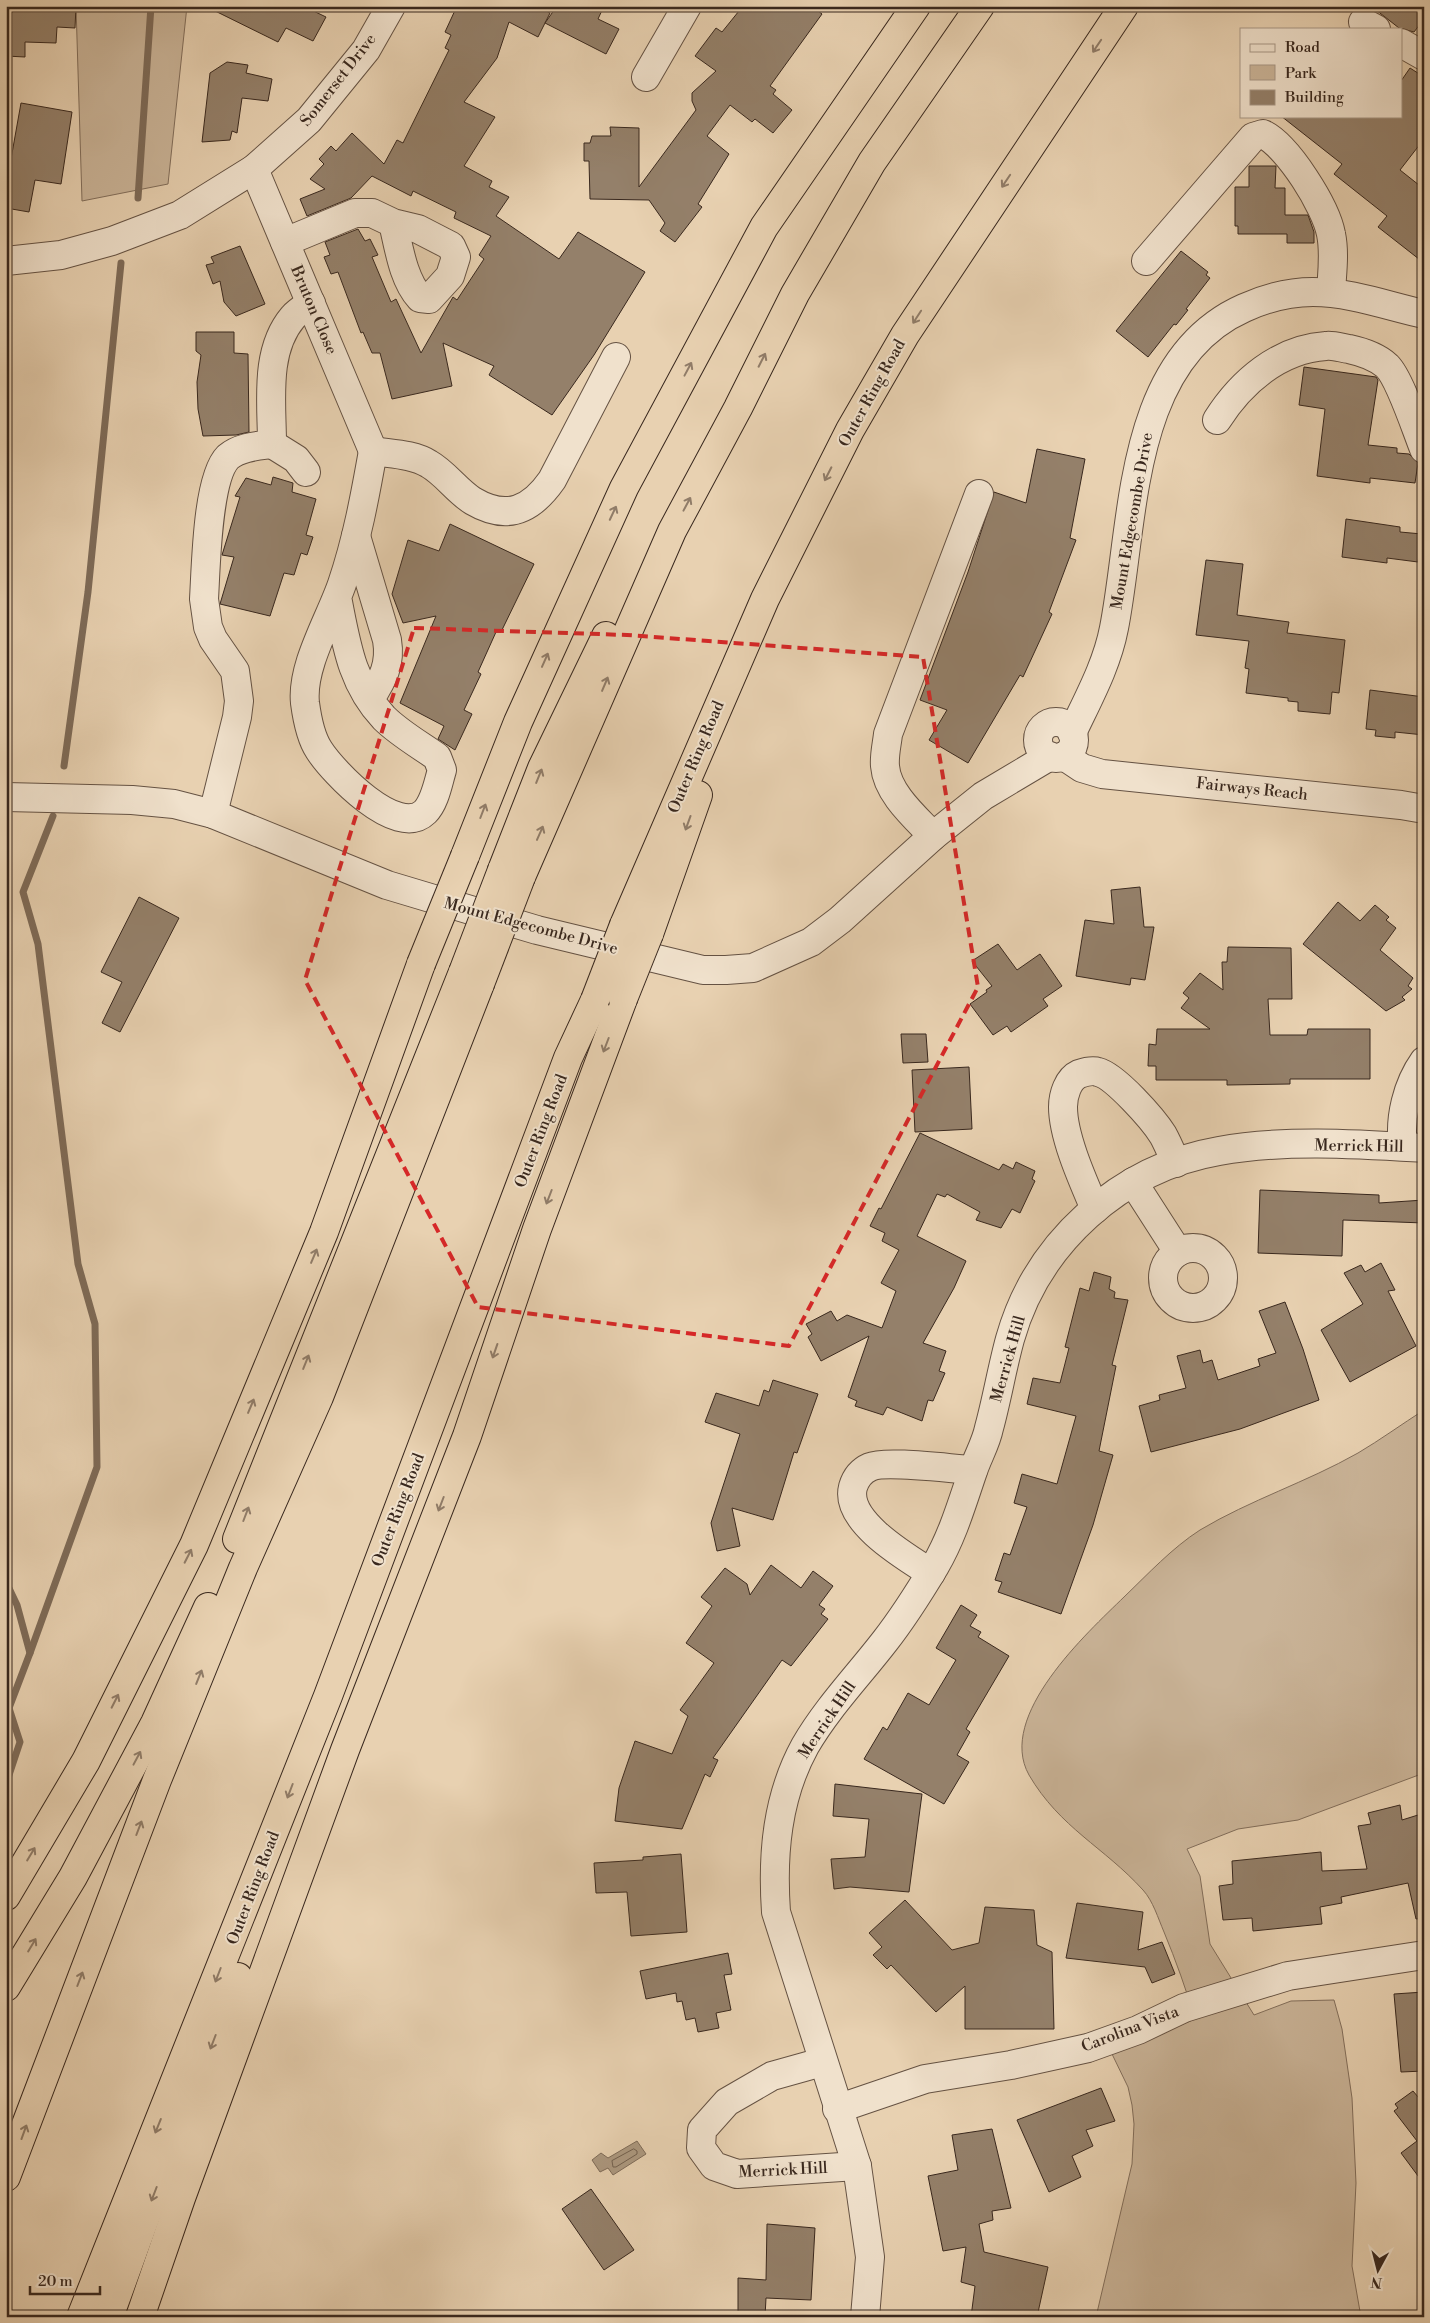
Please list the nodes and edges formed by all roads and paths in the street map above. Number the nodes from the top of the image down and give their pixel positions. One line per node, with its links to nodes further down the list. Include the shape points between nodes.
1 (391, 6): 9 (street, Somerset Drive, via 366,50 309,120)
2 (687, 6): 8 (street)
3 (916, 6): 43 (highway, one-way to 3, bridge, via 86,1761 198,1536 324,1232 421,964 518,722 633,471 764,228)
4 (980, 6): 33 (highway, one-way to 4, bridge, via 511,874 672,531 795,294 867,170)
5 (1124, 6): 32 (highway, Outer Ring Road, one-way to 32, via 905,334 850,430 778,573 709,725)
6 (1402, 44): 7 (street)
7 (1424, 56)
8 (646, 77)
9 (254, 169): 11 (street, Bruton Close); 13 (street, Somerset Drive, via 180,215 112,241 61,255)
10 (393, 223): 11 (street, via 372,213 354,213)
11 (285, 242): 15 (street, Bruton Close)
12 (1146, 261): 14 (street, via 1253,137 1263,134 1276,141 1295,164 1327,218 1333,250)
13 (6, 262)
14 (1331, 292): 16 (street, Mount Edgecombe Drive); 27 (street, Mount Edgecombe Drive, via 1263,299 1225,316 1178,362 1160,394 1149,426 1138,472 1114,629 1104,666)
15 (311, 303): 19 (street, via 293,316 278,341 272,376); 21 (street, Bruton Close)
16 (1424, 314)
17 (616, 357): 21 (street, via 552,480 532,504 519,510 504,511 472,501 430,464)
18 (1217, 420): 20 (street, via 1253,375 1277,361 1328,345 1360,352 1387,366 1396,378)
19 (272, 444): 22 (street, via 296,459); 30 (street, via 244,448 229,457 221,468 212,499 205,614 213,640 235,671 238,701)
20 (1424, 449)
21 (372, 451): 24 (street)
22 (306, 472)
23 (979, 494): 31 (street, via 888,734 885,753 890,785)
24 (356, 536): 25 (street); 26 (street, via 389,653 383,680)
25 (337, 598): 26 (street, via 355,675); 26 (street, via 308,672 305,701 308,722 318,749 339,776 377,807 396,816 412,818 420,815 432,803 442,770 440,761 385,718)
26 (370, 699)
27 (1059, 743): 29 (street, Fairways Reach, via 1096,766 1102,774); 31 (street, Mount Edgecombe Drive)
28 (6, 797): 30 (street, Mount Edgecombe Drive, via 132,800 174,804)
29 (1416, 806)
30 (213, 814): 31 (street, Mount Edgecombe Drive, via 406,891 537,930 703,970 753,968 811,942)
31 (933, 836)
32 (636, 929): 34 (highway, Outer Ring Road, bridge, via 594,1000); 52 (highway, one-way to 52, bridge, via 623,999 537,1229 467,1436 345,1750)
33 (471, 978): 45 (highway, one-way to 33, via 73,1877 155,1722 222,1576 292,1397); 49 (highway, one-way to 33, via 157,1780 243,1568 319,1397)
34 (568, 1058): 50 (highway, Outer Ring Road, one-way to 50, via 324,1705); 51 (highway, one-way to 51, via 342,1705)
35 (1424, 1061): 36 (street, via 1413,1081 1401,1129)
36 (1413, 1147): 37 (street, Merrick Hill, via 1285,1145 1218,1151)
37 (1176, 1162): 38 (street, Merrick Hill); 39 (street, via 1162,1135 1140,1106 1110,1078 1097,1071 1077,1075 1068,1085 1065,1095 1065,1123)
38 (1133, 1182): 39 (street, Merrick Hill); 40 (street)
39 (1094, 1209): 41 (street, Merrick Hill, via 1062,1240 1034,1278 1010,1337 988,1432)
40 (1178, 1252)
41 (973, 1470): 42 (street, Merrick Hill, via 963,1505); 42 (street, via 890,1464 871,1466 859,1474 854,1484 853,1500 861,1517 902,1555)
42 (931, 1572): 46 (street, Merrick Hill, via 886,1640 841,1695 806,1746 791,1778 778,1821 773,1868 776,1912)
43 (6, 1896)
44 (1424, 1955): 47 (street, Carolina Vista, via 1288,1976 1184,2008 1138,2030 1088,2048 925,2079)
45 (6, 1987)
46 (822, 2062): 47 (street, Merrick Hill); 48 (street, Merrick Hill, via 772,2076 727,2102 702,2130 701,2148 714,2166 736,2174)
47 (837, 2109): 48 (street, Merrick Hill)
48 (856, 2166): 53 (street, Merrick Hill, via 870,2258)
49 (6, 2177)
50 (81, 2317)
51 (109, 2317)
52 (140, 2317)
53 (865, 2317)

